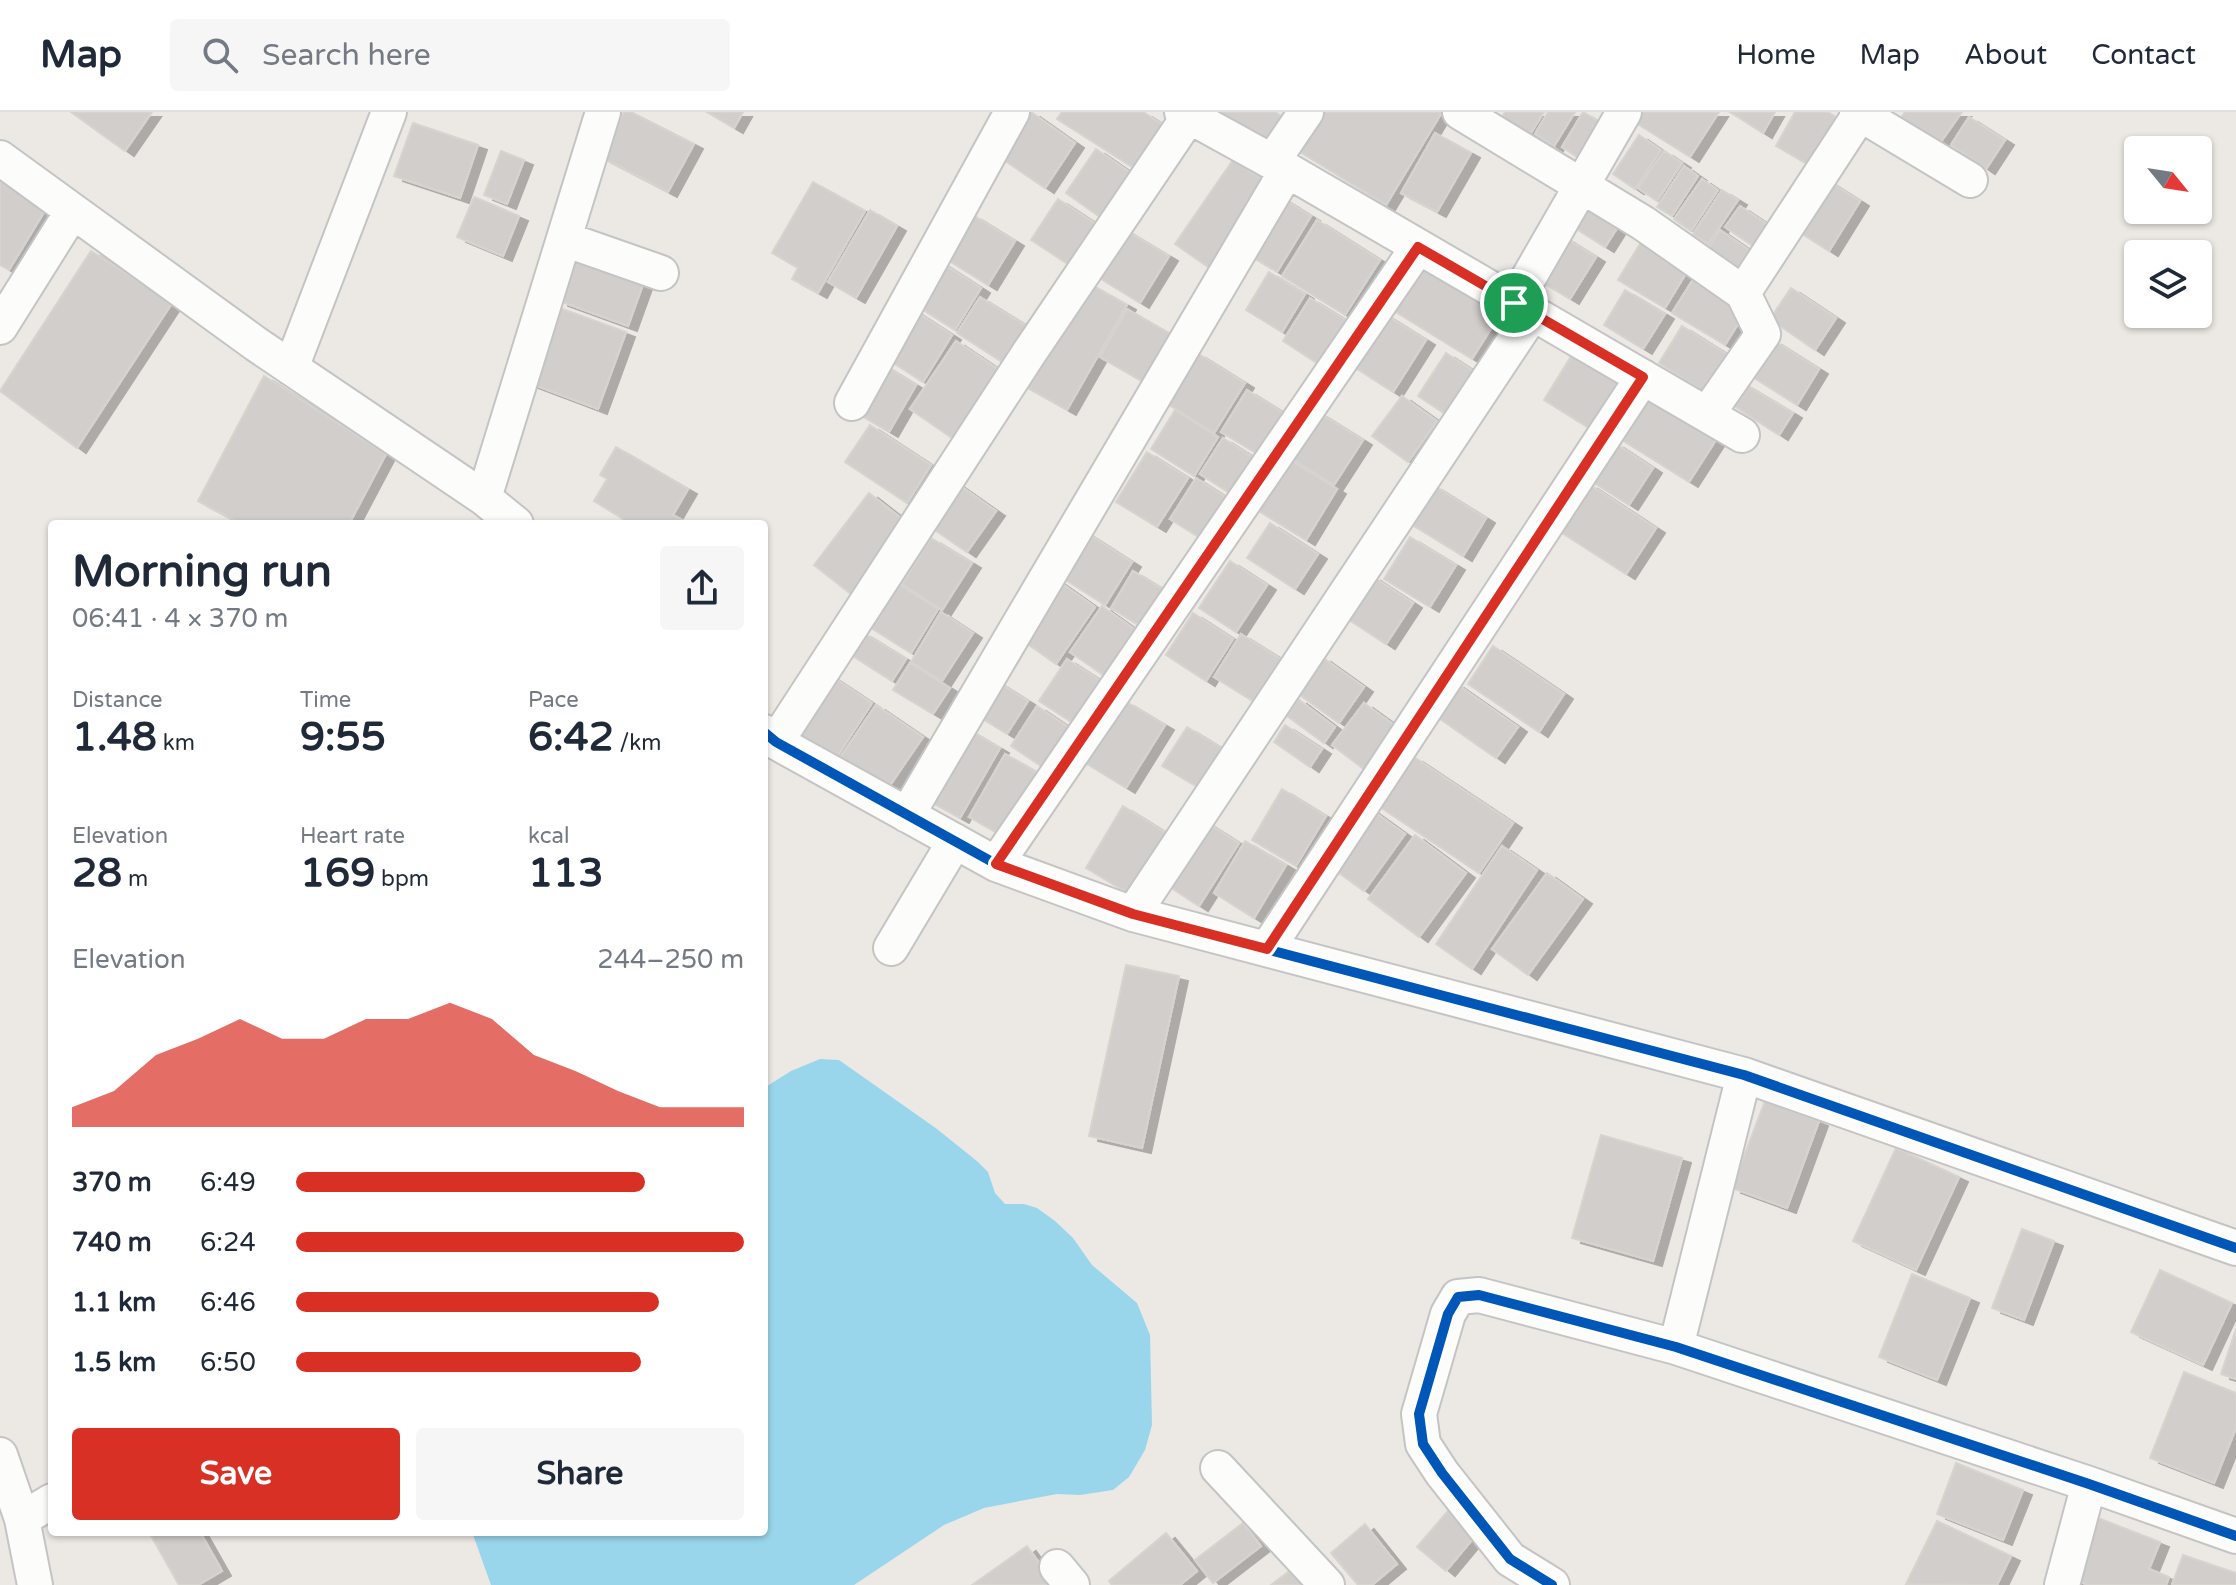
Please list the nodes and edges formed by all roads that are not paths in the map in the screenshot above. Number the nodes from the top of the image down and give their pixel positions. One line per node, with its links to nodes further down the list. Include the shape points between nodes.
1 (389, 112): 20 (street)
2 (603, 112): 14 (street)
3 (1012, 112): 22 (street)
4 (1306, 112): 10 (street)
5 (1460, 112): 12 (street)
6 (1624, 112): 12 (street)
7 (1858, 113): 11 (street); 17 (street)
8 (1186, 114): 10 (street); 27 (street)
9 (0, 158): 13 (street)
10 (1280, 166): 15 (street); 28 (street)
11 (1970, 180)
12 (1580, 184): 17 (street); 18 (street)
13 (72, 212): 19 (street); 20 (street)
14 (564, 239): 16 (street); 25 (street)
15 (1418, 247): 18 (street); 30 (street)
16 (661, 273)
17 (1743, 293): 23 (street, via 1763,334)
18 (1523, 309): 21 (street); 31 (street)
19 (0, 327)
20 (291, 368): 25 (street)
21 (1643, 377): 23 (street); 33 (street)
22 (852, 403)
23 (1708, 413): 24 (street)
24 (1742, 435)
25 (484, 498): 26 (street)
26 (511, 520)
27 (770, 737): 28 (street)
28 (907, 815): 29 (street)
29 (955, 841): 30 (street); 32 (street)
30 (996, 864): 31 (street)
31 (1133, 914): 33 (street)
32 (891, 948)
33 (1267, 949): 34 (street)
34 (1744, 1075): 35 (street); 36 (street)
35 (2236, 1248)
36 (1676, 1347): 39 (street); 45 (street, via 1479,1295 1458,1297 1448,1314 1419,1414 1423,1444 1510,1559)
37 (0, 1455): 41 (street)
38 (1218, 1468): 44 (street)
39 (2089, 1484): 42 (street); 46 (street)
40 (48, 1503): 41 (street)
41 (22, 1519): 43 (street)
42 (2236, 1536)
43 (35, 1585)
44 (1327, 1585)
45 (1552, 1585)
46 (2062, 1585)

